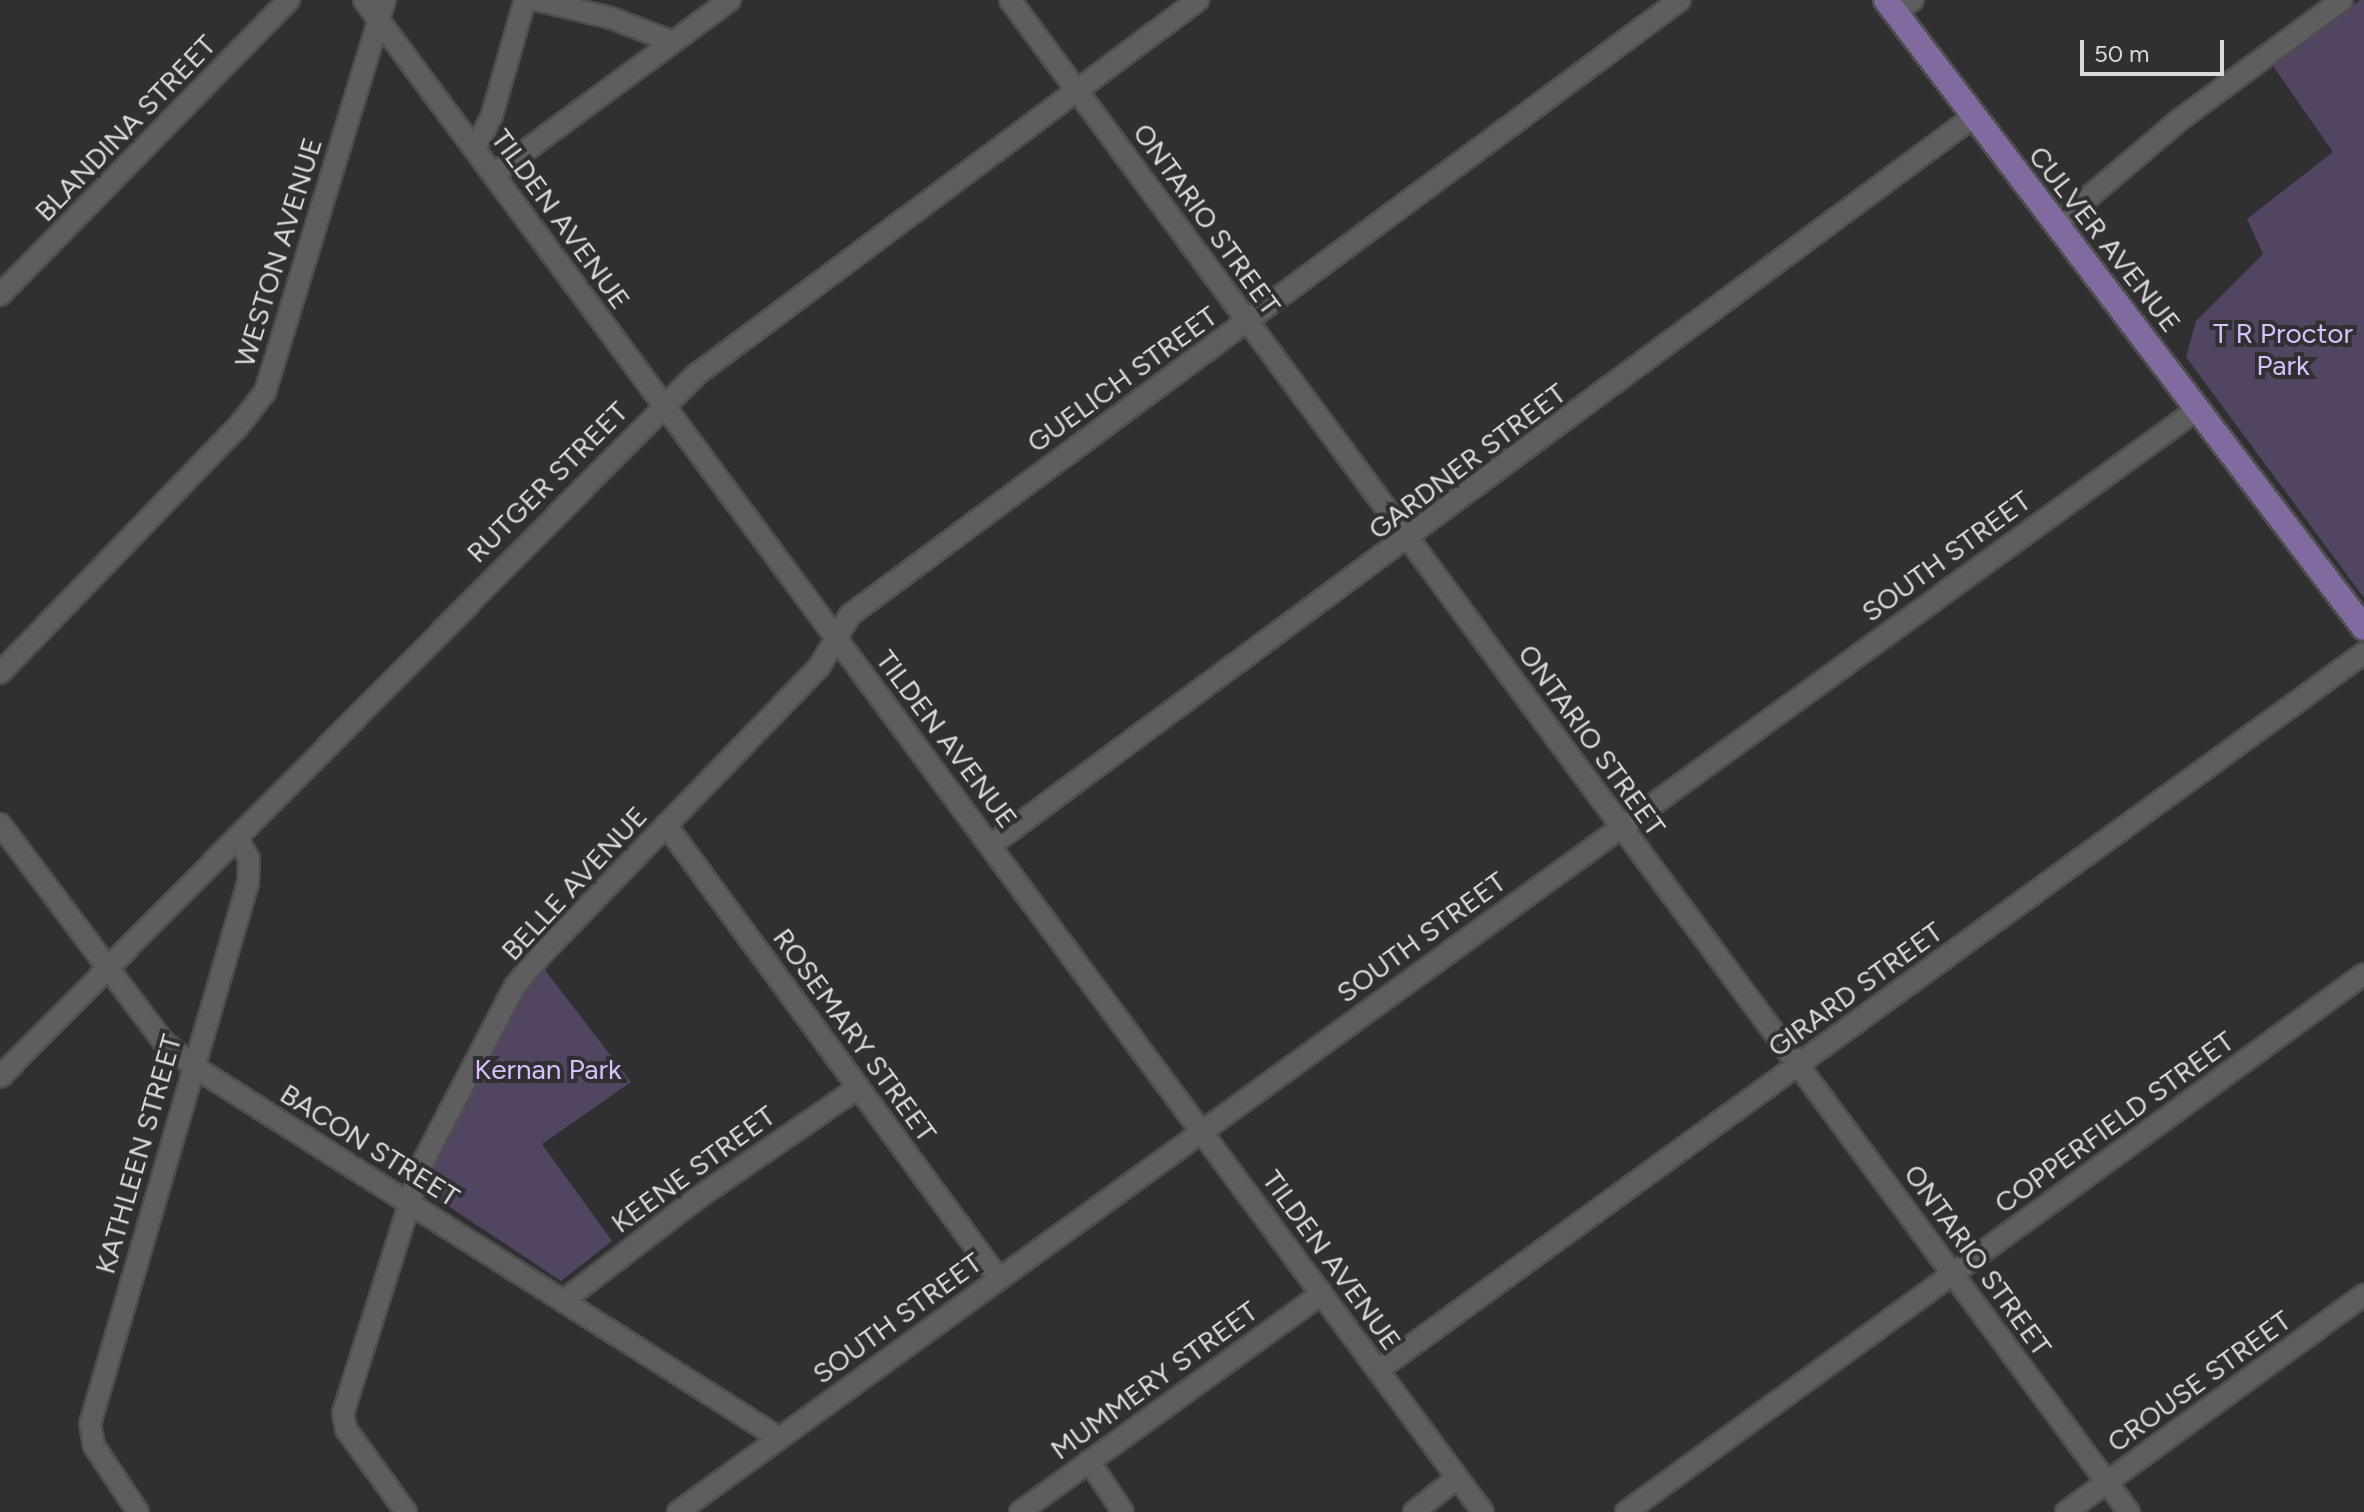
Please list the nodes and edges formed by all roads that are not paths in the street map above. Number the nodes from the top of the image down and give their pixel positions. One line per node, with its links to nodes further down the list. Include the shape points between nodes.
1 (289, 0): 18 (street, BLANDINA STREET)
2 (364, 0): 11 (street, TILDEN AVENUE)
3 (525, 0): 15 (street, via 492,115)
4 (536, 0): 12 (street, via 611,18)
5 (730, 0): 12 (street)
6 (1010, 0): 13 (street, ONTARIO STREET)
7 (1198, 0): 13 (street, RUTGER STREET)
8 (1680, 0): 19 (street, GUELICH STREET)
9 (2342, 0): 17 (street, via 2178,121)
10 (1898, 4): 14 (main road, CULVER AVENUE)
11 (382, 10): 15 (street, TILDEN AVENUE); 26 (street, WESTON AVENUE, via 265,392)
12 (673, 42): 16 (street)
13 (1078, 91): 19 (street, ONTARIO STREET); 20 (street, RUTGER STREET, via 696,375)
14 (1973, 117): 17 (main road, CULVER AVENUE); 22 (street, GARDNER STREET)
15 (475, 149): 16 (street, TILDEN AVENUE)
16 (494, 174): 20 (street, TILDEN AVENUE)
17 (2056, 225): 21 (main road, CULVER AVENUE)
18 (0, 295)
19 (1247, 321): 22 (street, ONTARIO STREET); 24 (street, GUELICH STREET, via 850,615)
20 (663, 406): 24 (street, TILDEN AVENUE); 30 (street, RUTGER STREET)
21 (2198, 409): 23 (main road, CULVER AVENUE); 29 (street, SOUTH STREET)
22 (1409, 539): 29 (street, ONTARIO STREET); 31 (street, GARDNER STREET)
23 (2364, 628)
24 (836, 637): 28 (street, BELLE AVENUE, via 819,667); 31 (street, TILDEN AVENUE)
25 (2364, 653): 34 (street, GIRARD STREET)
26 (0, 673)
27 (0, 824): 32 (street, BACON STREET)
28 (666, 825): 37 (street, ROSEMARY STREET); 39 (street, BELLE AVENUE, via 515,986)
29 (1621, 826): 34 (street, ONTARIO STREET); 38 (street, SOUTH STREET)
30 (237, 837): 32 (street, RUTGER STREET); 35 (street, KATHLEEN STREET, via 249,859 248,883)
31 (991, 845): 38 (street, TILDEN AVENUE)
32 (108, 968): 35 (street, BACON STREET, via 163,1041); 36 (street, RUTGER STREET)
33 (2364, 974): 40 (street, COPPERFIELD STREET)
34 (1798, 1064): 40 (street, ONTARIO STREET); 45 (street, GIRARD STREET)
35 (193, 1066): 39 (street, BACON STREET); 51 (street, KATHLEEN STREET, via 90,1424 94,1446)
36 (0, 1077)
37 (859, 1087): 41 (street, ROSEMARY STREET); 44 (street, KEENE STREET, via 699,1197)
38 (1202, 1132): 41 (street, SOUTH STREET); 42 (street, TILDEN AVENUE)
39 (408, 1201): 44 (street, BACON STREET); 52 (street, BELLE AVENUE, via 343,1413 346,1429)
40 (1953, 1274): 49 (street, ONTARIO STREET); 57 (street, COPPERFIELD STREET)
41 (998, 1278): 46 (street, SOUTH STREET)
42 (1322, 1293): 45 (street, TILDEN AVENUE); 47 (street, MUMMERY STREET)
43 (2364, 1295): 49 (street, CROUSE STREET)
44 (563, 1301): 46 (street, BACON STREET)
45 (1378, 1370): 48 (street, TILDEN AVENUE)
46 (779, 1438): 53 (street, SOUTH STREET)
47 (1089, 1461): 50 (street); 54 (street, MUMMERY STREET)
48 (1457, 1478): 55 (street); 56 (street, TILDEN AVENUE)
49 (2107, 1482): 58 (street, CROUSE STREET); 59 (street, ONTARIO STREET)
50 (1116, 1510)
51 (138, 1512)
52 (406, 1512)
53 (678, 1512)
54 (1020, 1512)
55 (1414, 1512)
56 (1483, 1512)
57 (1626, 1512)
58 (2066, 1512)
59 (2129, 1512)

